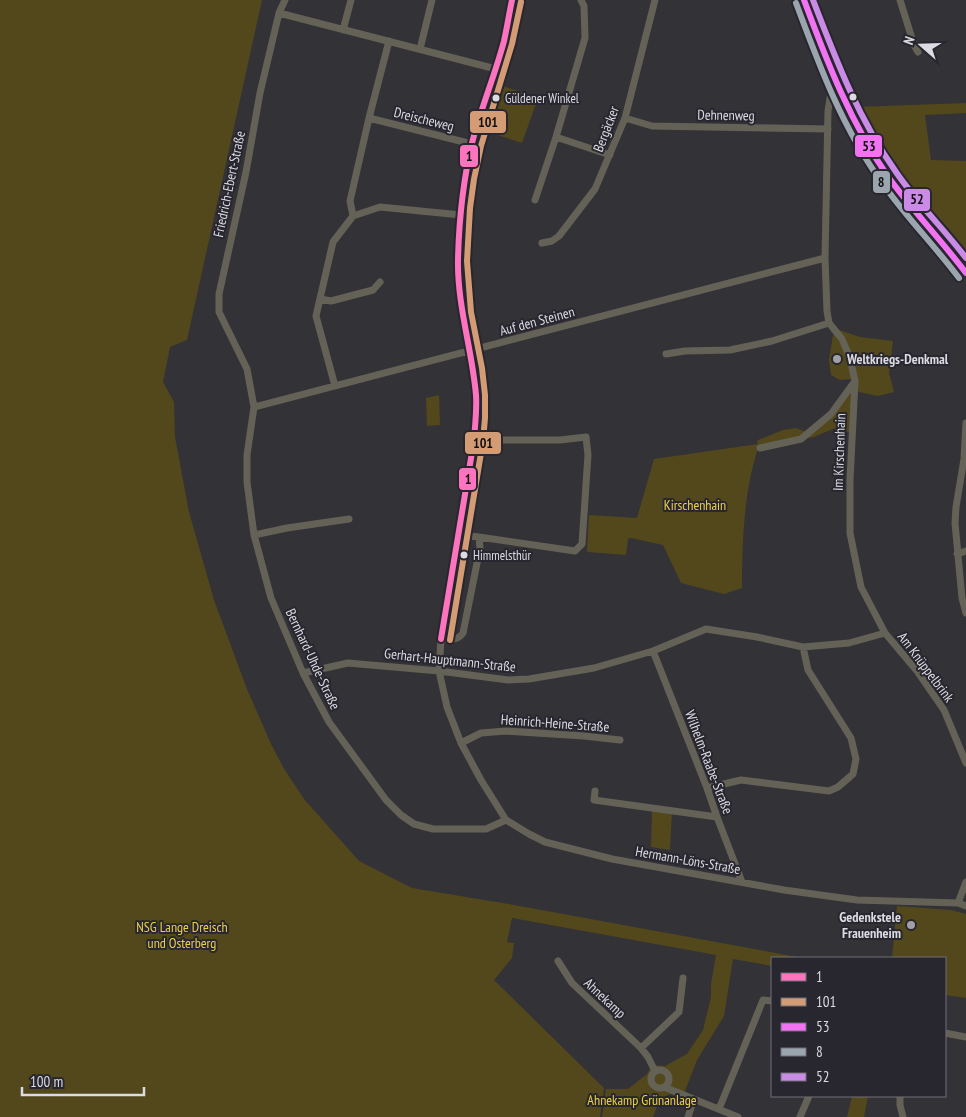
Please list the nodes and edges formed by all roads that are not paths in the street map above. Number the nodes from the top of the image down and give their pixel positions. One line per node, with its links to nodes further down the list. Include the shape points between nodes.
1 (285, 0): 9 (street, Friedrich-Ebert-Straße)
2 (351, 0): 10 (street)
3 (432, 0): 12 (street)
4 (512, 0): 14 (street)
5 (581, 0): 19 (street, via 585,38)
6 (655, 0): 17 (street, Bergäcker)
7 (804, 0): 15 (main road)
8 (900, 0): 13 (street)
9 (279, 13): 10 (street); 33 (street, Friedrich-Ebert-Straße, via 219,294 220,312)
10 (344, 30): 11 (street)
11 (389, 41): 12 (street); 16 (street)
12 (420, 49): 14 (street)
13 (918, 52)
14 (496, 69): 20 (street)
15 (838, 85): 18 (street, via 830,101); 27 (main road, via 889,177)
16 (369, 118): 20 (street, Dreischeweg); 24 (street, via 350,201)
17 (625, 118): 18 (street, Dehnenweg, via 652,126); 21 (street, Bergäcker)
18 (828, 129): 26 (street)
19 (556, 137): 21 (street); 22 (street)
20 (472, 144): 23 (street)
21 (610, 155): 25 (street, Bergäcker, via 595,189 578,212 559,236)
22 (534, 200)
23 (461, 215): 24 (street, via 380,207); 31 (street, via 458,261)
24 (353, 216): 29 (street, via 334,242)
25 (542, 243)
26 (825, 258): 30 (street); 31 (street, Auf den Steinen)
27 (966, 273)
28 (380, 282): 29 (street, via 373,290 331,301)
29 (320, 299): 35 (street, via 316,316)
30 (829, 323): 32 (street, via 730,350); 34 (street, Im Kirschenhain, via 842,339)
31 (469, 351): 35 (street, Auf den Steinen); 38 (street, via 476,396)
32 (666, 354)
33 (247, 369): 36 (street, Bernhard-Uhde-Straße)
34 (855, 381): 39 (street, via 831,414 801,439); 46 (street, Im Kirschenhain, via 850,533)
35 (334, 386): 36 (street, Auf den Steinen)
36 (254, 407): 41 (street, Bernhard-Uhde-Straße, via 246,482)
37 (966, 423): 45 (street, via 956,507)
38 (474, 440): 42 (street); 43 (street, via 586,437 588,455 582,544 575,551)
39 (760, 448)
40 (349, 519): 41 (street)
41 (254, 535): 53 (street, Bernhard-Uhde-Straße, via 271,598)
42 (459, 535): 43 (street); 49 (street)
43 (479, 537): 49 (street, via 480,548 463,633 457,639)
44 (966, 551): 45 (street)
45 (957, 554): 47 (street)
46 (861, 587): 48 (street, Am Knüppelbrink)
47 (966, 613)
48 (885, 633): 50 (street, Gerhart-Hauptmann-Straße, via 849,643); 56 (street, Am Knüppelbrink, via 944,710)
49 (441, 639): 52 (street)
50 (803, 647): 51 (street, Gerhart-Hauptmann-Straße, via 706,629); 57 (street, via 808,670 851,738 856,759 853,774 828,792 741,780)
51 (653, 651): 52 (street, Gerhart-Hauptmann-Straße, via 594,668 529,679 508,680); 57 (street, Wilhelm-Raabe-Straße)
52 (439, 671): 53 (street, Gerhart-Hauptmann-Straße, via 348,663); 55 (street, via 447,707)
53 (303, 674): 60 (street, Bernhard-Uhde-Straße, via 329,722 386,800 414,824 433,829 486,829)
54 (620, 740): 55 (street, Heinrich-Heine-Straße, via 506,731 481,733)
55 (461, 743): 60 (street)
56 (966, 763)
57 (708, 788): 59 (street, Wilhelm-Raabe-Straße)
58 (595, 790): 59 (street, via 594,800)
59 (716, 817): 61 (street, Wilhelm-Raabe-Straße)
60 (506, 820): 61 (street, Hermann-Löns-Straße, via 545,842 573,850)
61 (742, 882): 63 (street, Hermann-Löns-Straße, via 857,900)
62 (966, 882): 63 (street)
63 (958, 903): 64 (street, Hermann-Löns-Straße)
64 (966, 906)
65 (558, 961): 70 (street, Ahnekamp, via 572,983)
66 (683, 978): 70 (street, via 679,1012)
67 (771, 1001): 76 (street, via 763,1000)
68 (946, 1033): 69 (street)
69 (966, 1037)
70 (641, 1048): 71 (street, Ahnekamp)
71 (655, 1071): 72 (street, Ahnekamp, via 652,1083); 72 (street, Ahnekamp, via 663,1070 668,1075 668,1083)
72 (664, 1087): 75 (street)
73 (809, 1097): 79 (street)
74 (900, 1097): 80 (street)
75 (694, 1099): 76 (street); 77 (street)
76 (719, 1109): 78 (street)
77 (688, 1117)
78 (738, 1117)
79 (800, 1117)
80 (903, 1117)

